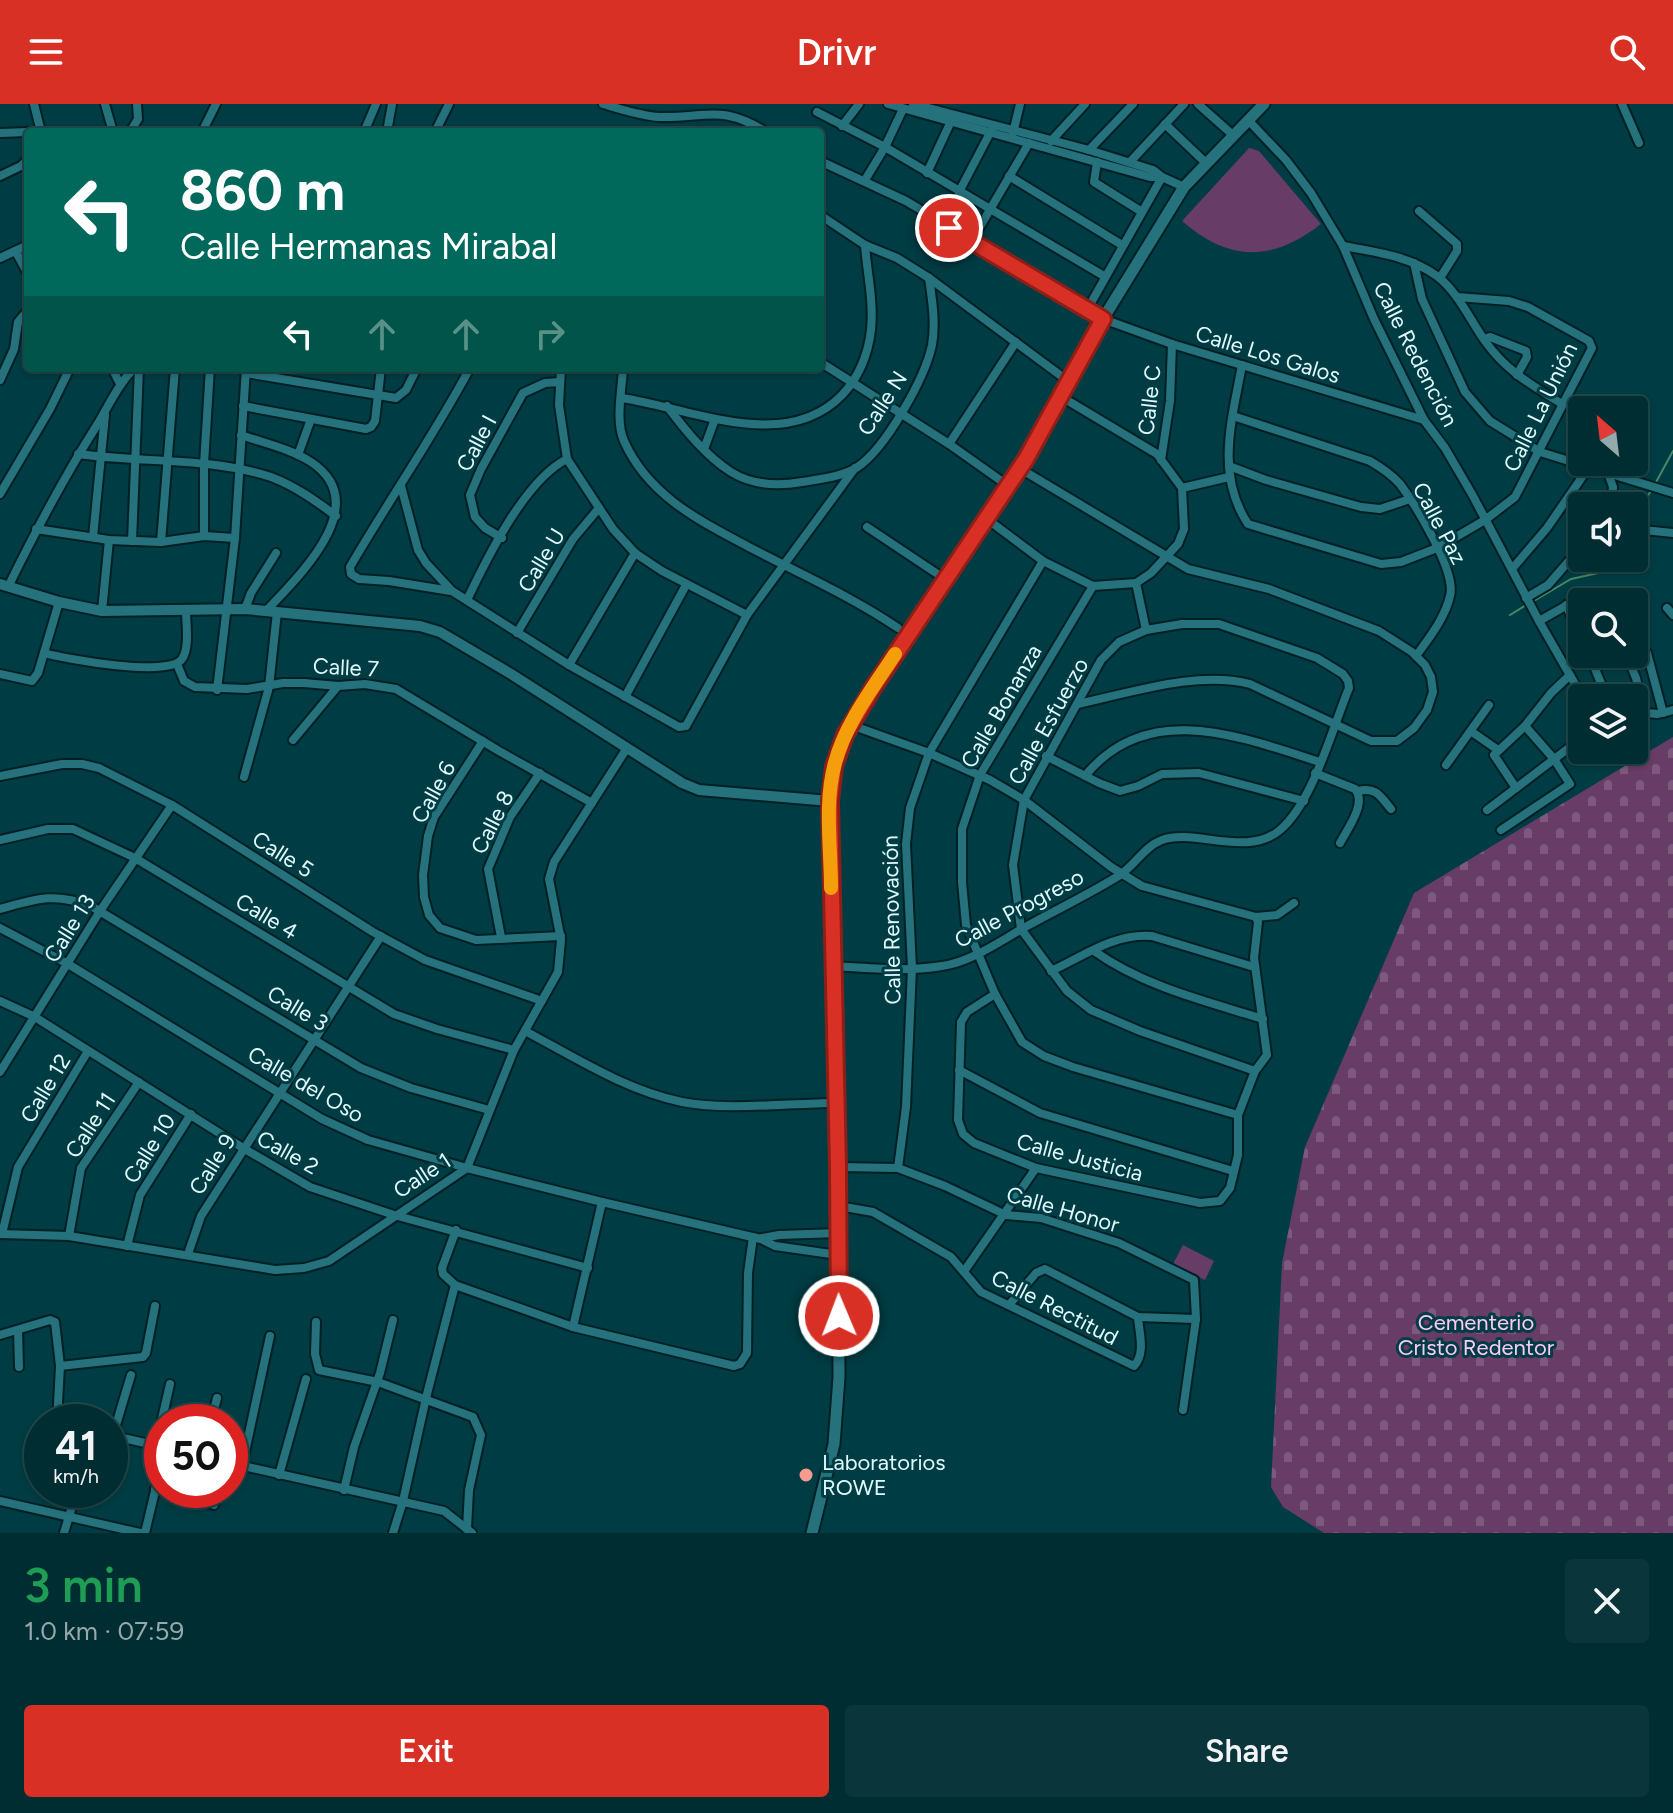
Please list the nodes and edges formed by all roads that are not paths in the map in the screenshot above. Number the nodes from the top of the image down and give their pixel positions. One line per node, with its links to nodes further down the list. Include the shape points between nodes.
1 (34, 104): 26 (street)
2 (105, 104): 27 (street)
3 (137, 104): 28 (street)
4 (216, 104): 29 (street)
5 (376, 104): 30 (street)
6 (392, 104): 31 (street)
7 (449, 104): 32 (street)
8 (603, 104): 18 (street)
9 (859, 104): 25 (street)
10 (888, 104): 20 (street)
11 (913, 104): 22 (street)
12 (1020, 104): 37 (street)
13 (1085, 104): 39 (street)
14 (1133, 104): 43 (street)
15 (1184, 104): 24 (street)
16 (1198, 104): 38 (street)
17 (1622, 104): 41 (street)
18 (616, 106): 33 (street, via 656,117 730,111)
19 (1259, 106): 23 (main road)
20 (903, 109): 22 (street); 42 (street)
21 (817, 112): 25 (street)
22 (952, 120): 34 (street); 49 (street)
23 (1249, 121): 38 (main road); 63 (street, Calle Redención, via 1302,182)
24 (1165, 124): 45 (street); 48 (street)
25 (842, 126): 42 (street)
26 (41, 128)
27 (112, 128)
28 (132, 128)
29 (204, 128)
30 (366, 128)
31 (388, 128)
32 (437, 128)
33 (760, 128)
34 (992, 130): 37 (street); 55 (street)
35 (24, 132): 36 (street)
36 (0, 133)
37 (1012, 134): 39 (street); 40 (street)
38 (1234, 136): 48 (main road)
39 (1051, 141): 43 (street)
40 (1029, 143): 44 (street); 51 (street)
41 (1639, 143)
42 (885, 147): 49 (street); 53 (street)
43 (1089, 150): 45 (street)
44 (1097, 162): 52 (street); 58 (street, via 1094,182)
45 (1130, 162): 52 (street)
46 (24, 163): 50 (street)
47 (824, 163): 53 (street, Calle Los Galos)
48 (1207, 164): 54 (main road)
49 (927, 173): 55 (street)
50 (0, 176)
51 (1009, 176): 56 (street); 62 (street)
52 (1162, 177): 54 (street); 58 (street)
53 (865, 180): 60 (street, Calle Los Galos)
54 (1184, 187): 75 (main road)
55 (959, 192): 56 (street)
56 (989, 210): 60 (street); 69 (street)
57 (1419, 211): 71 (street, via 1457,244)
58 (1142, 212): 62 (street)
59 (824, 218): 61 (street)
60 (971, 242): 73 (street, Calle Los Galos)
61 (865, 245): 70 (street); 96 (street, via 871,327 866,357)
62 (1122, 245): 69 (street)
63 (1343, 246): 67 (street); 111 (street, Calle Redención)
64 (24, 247): 65 (street)
65 (16, 252): 66 (street); 68 (street)
66 (0, 258)
67 (1414, 263): 71 (street); 115 (street, via 1422,299 1465,392 1490,421)
68 (24, 267)
69 (1104, 276): 73 (street)
70 (929, 278): 77 (street); 107 (street, Calle N, via 932,343)
71 (1440, 278): 72 (street)
72 (1457, 297): 76 (street); 103 (street, Calle La Unión, via 1528,307 1592,344)
73 (1087, 310): 75 (street, Calle Los Galos)
74 (24, 315): 95 (street)
75 (1103, 319): 78 (street, Calle Los Galos); 97 (main road)
76 (1484, 339): 94 (street); 94 (street, via 1526,351)
77 (1016, 342): 97 (street); 113 (street)
78 (1172, 344): 80 (street, Calle Los Galos); 120 (street, Calle C)
79 (824, 364): 96 (street)
80 (1242, 365): 108 (street, Calle La Unión); 111 (street, Calle Los Galos)
81 (68, 372): 136 (street)
82 (114, 372): 99 (street)
83 (132, 372): 99 (street)
84 (136, 372): 121 (street)
85 (175, 372): 123 (street)
86 (210, 372): 124 (street)
87 (246, 372): 104 (street)
88 (251, 372): 100 (street)
89 (381, 372): 100 (street)
90 (415, 372): 100 (street, via 402,394)
91 (468, 372): 133 (street)
92 (561, 372): 98 (street)
93 (623, 372): 102 (street)
94 (1517, 375): 103 (street)
95 (0, 380)
96 (854, 381): 107 (street); 110 (street, via 826,410 802,421)
97 (1068, 381): 101 (main road)
98 (560, 382): 119 (street); 149 (street, Calle I, via 523,393 470,495 475,517)
99 (120, 384): 106 (street)
100 (379, 396): 109 (street, via 366,429)
101 (1060, 396): 120 (street); 127 (main road)
102 (622, 398): 105 (street); 159 (street, via 623,439 657,489 704,524)
103 (1562, 404): 115 (street, Calle La Unión)
104 (243, 406): 109 (street); 112 (street)
105 (667, 406): 110 (street); 114 (street)
106 (106, 410): 116 (street); 118 (street)
107 (901, 414): 113 (street); 126 (street, Calle N)
108 (1233, 416): 125 (street, Calle La Unión); 137 (street, Calle Paz, via 1370,461 1387,471)
109 (311, 419): 117 (street)
110 (715, 419): 114 (street)
111 (1424, 420): 141 (street, Calle Redención)
112 (241, 435): 117 (street); 128 (street)
113 (949, 444): 132 (street)
114 (704, 449): 126 (street, via 731,472 753,481 797,483)
115 (1540, 452): 122 (street); 141 (street, Calle La Unión, via 1515,497)
116 (78, 454): 118 (street); 143 (street)
117 (298, 455): 139 (street, via 321,470 336,489)
118 (101, 457): 121 (street); 147 (street)
119 (567, 459): 138 (street); 149 (street, via 539,479)
120 (1161, 460): 134 (street)
121 (134, 461): 123 (street); 151 (street)
122 (1568, 461)
123 (168, 463): 124 (street); 152 (street)
124 (204, 464): 128 (street); 146 (street)
125 (1229, 466): 131 (street, Calle La Unión); 137 (street, via 1361,507 1380,509)
126 (855, 468): 159 (street, Calle N)
127 (1019, 468): 132 (main road); 156 (street)
128 (239, 470): 139 (street, via 290,486); 148 (street)
129 (1583, 476): 160 (street)
130 (1617, 476): 135 (street)
131 (1229, 477): 134 (street); 153 (street, Calle La Unión, via 1239,511 1255,527 1390,565)
132 (1007, 485): 140 (main road)
133 (401, 486): 166 (street, via 418,550); 166 (street, via 350,567 351,574)
134 (1182, 488): 156 (street, via 1184,529)
135 (1670, 492)
136 (0, 494)
137 (1410, 499): 153 (street, Calle Paz)
138 (599, 508): 155 (street); 181 (street, Calle U, via 573,539)
139 (336, 516): 176 (street)
140 (987, 519): 157 (street); 161 (main road)
141 (1485, 520): 153 (street, Calle La Unión); 160 (street, Calle Redención)
142 (867, 527): 161 (street)
143 (36, 529): 147 (street); 163 (street)
144 (1648, 530): 145 (street)
145 (1673, 533)
146 (204, 536): 148 (street); 152 (street)
147 (93, 537): 150 (street)
148 (235, 538): 171 (street)
149 (502, 538): 167 (street)
150 (109, 540): 151 (street); 175 (street)
151 (132, 541): 152 (street)
152 (161, 542)
153 (1437, 548): 183 (street, Calle Paz, via 1451,595)
154 (276, 553): 172 (street)
155 (635, 553): 164 (street); 186 (street)
156 (1166, 558): 162 (street); 183 (street, via 1188,569 1269,589 1379,631)
157 (1043, 561): 165 (street); 209 (street, Calle Renovación)
158 (1568, 562): 168 (street)
159 (782, 565): 177 (street, Calle N); 179 (street)
160 (1512, 569): 168 (street, Calle Redención)
161 (945, 579): 201 (main road)
162 (1136, 583): 165 (street); 180 (street)
163 (4, 585): 169 (street)
164 (686, 585): 177 (street); 194 (street)
165 (1093, 586): 216 (street, Calle Bonanza)
166 (452, 591): 167 (street)
167 (467, 600): 181 (street)
168 (1528, 600): 178 (street, Calle Redención)
169 (59, 602): 175 (street); 182 (street)
170 (1566, 605): 173 (street); 178 (street)
171 (227, 609): 172 (street); 174 (street); 193 (street)
172 (245, 609): 176 (street)
173 (1568, 609)
174 (186, 610): 175 (street); 185 (street, via 185,650)
175 (102, 611)
176 (271, 611): 192 (street); 206 (street, via 440,632)
177 (747, 615): 194 (street, Calle N, via 686,726)
178 (1537, 617): 188 (street, Calle Redención)
179 (898, 628)
180 (1146, 630): 189 (street, Calle Esfuerzo, via 1219,624 1317,658); 195 (street, Calle Esfuerzo, via 1119,642 1101,660)
181 (517, 633): 186 (street)
182 (44, 653): 185 (street, via 163,669); 187 (street, via 32,681)
183 (1416, 656): 200 (street, via 1431,677 1433,692 1414,728 1397,741 1371,741)
184 (1648, 657): 199 (street)
185 (177, 664): 193 (street, Calle 7, via 184,681)
186 (569, 665): 194 (street)
187 (0, 674)
188 (1570, 675): 190 (street, Calle Redención); 202 (street)
189 (1348, 681): 200 (street, Calle Progreso)
190 (1575, 684)
191 (338, 686): 192 (street, Calle 7); 204 (street); 205 (street, Calle 7, via 396,689)
192 (269, 687): 193 (street, Calle 7); 219 (street)
193 (217, 690)
194 (625, 697)
195 (1078, 704): 200 (street, via 1231,679); 210 (street, Calle Esfuerzo)
196 (1489, 705): 203 (street)
197 (1673, 710): 199 (street)
198 (1648, 713): 199 (street)
199 (1663, 713)
200 (1334, 724): 212 (street, Calle Progreso)
201 (851, 725): 209 (street); 223 (main road, via 834,766)
202 (1525, 726): 208 (street); 211 (street)
203 (1472, 732): 208 (street); 213 (street)
204 (293, 740)
205 (483, 741): 214 (street, Calle 7); 242 (street, Calle 6, via 434,817 424,852 424,897 440,928 476,940)
206 (627, 748): 223 (street, via 699,790); 225 (street, Calle 1)
207 (1568, 748): 211 (street)
208 (1498, 750): 220 (street, via 1494,756)
209 (929, 753): 216 (street); 248 (street, Calle Renovación, via 910,808 906,844)
210 (1046, 756): 218 (street); 222 (street, Calle Esfuerzo)
211 (1554, 759): 220 (street); 229 (street, via 1569,786)
212 (1320, 762): 215 (street, Calle Progreso); 218 (street, via 1238,736 1186,729 1115,746)
213 (1446, 765)
214 (540, 773): 225 (street, Calle 7); 242 (street, Calle 8, via 510,817 488,869)
215 (1315, 773): 221 (street); 224 (street, Calle Progreso)
216 (980, 775): 222 (street); 244 (street, Calle Bonanza, via 962,829 966,925)
217 (0, 776): 226 (street, Calle 5, via 82,764)
218 (1085, 776): 224 (street, via 1120,791 1162,774 1199,773)
219 (244, 777)
220 (1516, 788): 228 (street)
221 (1358, 791): 227 (street, via 1368,788 1380,794); 231 (street, via 1360,804)
222 (1024, 800): 233 (street); 239 (street, Calle Esfuerzo, via 1013,865)
223 (830, 801): 246 (main road)
224 (1304, 801): 233 (street, Calle Progreso, via 1279,832 1258,840 1220,843 1168,838 1157,841)
225 (592, 803): 241 (street, Calle 1, via 554,862 549,879)
226 (172, 805): 232 (street, Calle 13); 240 (street, Calle 5)
227 (1391, 809)
228 (1487, 810)
229 (1501, 830)
230 (0, 840): 232 (street, Calle 4, via 73,829)
231 (1340, 843)
232 (135, 858): 236 (street, Calle 13); 250 (street, Calle 4)
233 (1124, 873): 237 (street, via 1142,886); 239 (street, Calle Progreso)
234 (1294, 903): 237 (street, via 1277,915)
235 (0, 909): 236 (street, Calle 3, via 52,897)
236 (100, 911): 245 (street, Calle 13); 257 (street, Calle 3)
237 (1256, 917): 247 (street)
238 (0, 928): 245 (street, Calle del Oso)
239 (1021, 929): 244 (street, Calle Progreso); 249 (street, Calle Esfuerzo)
240 (381, 936): 250 (street, Calle 9); 253 (street, Calle 5, via 425,960)
241 (561, 936): 242 (street, Calle 6); 253 (street, Calle 1, via 558,972)
242 (501, 937)
243 (1094, 951): 247 (street, via 1123,937 1152,936); 249 (street); 255 (street, via 1117,967 1195,999)
244 (976, 954): 248 (street, Calle Progreso, via 945,966); 251 (street, Calle Bonanza)
245 (68, 964): 254 (street, Calle 13); 264 (street, Calle del Oso)
246 (832, 966): 248 (street, Calle Progreso); 265 (main road)
247 (1254, 967): 255 (street)
248 (912, 968): 272 (street, Calle Renovación)
249 (1051, 971): 261 (street, Calle Esfuerzo, via 1067,991 1111,1020)
250 (350, 987): 257 (street, Calle 9); 258 (street, Calle 4, via 394,1014)
251 (995, 994): 260 (street, Calle Justicia, via 961,1022); 268 (street, Calle Bonanza, via 1022,1042 1044,1056)
252 (0, 1001): 254 (street, Calle 2)
253 (542, 1001): 256 (street, Calle 1)
254 (35, 1017): 259 (street, Calle 2); 262 (street, Calle 13)
255 (1263, 1019): 261 (street, via 1267,1055)
256 (525, 1031): 258 (street, Calle 1); 265 (street, via 622,1084 682,1102)
257 (315, 1039): 264 (street, Calle 9); 266 (street, Calle 3, via 361,1068)
258 (514, 1050): 266 (street, Calle 1)
259 (88, 1051): 263 (street, Calle 2); 281 (street, Calle 12, via 18,1167)
260 (959, 1070): 273 (street, Calle Justicia, via 958,1120 963,1134); 274 (street, via 1040,1113)
261 (1255, 1071): 268 (street)
262 (0, 1072)
263 (139, 1082): 267 (street, Calle 2); 282 (street, Calle 11, via 81,1168)
264 (280, 1093): 269 (street, Calle 9); 271 (street, Calle del Oso, via 368,1140)
265 (836, 1103): 270 (main road)
266 (489, 1110): 271 (street, Calle 1)
267 (191, 1114): 269 (street, Calle 2); 284 (street, Calle 10, via 140,1195)
268 (1238, 1115): 274 (street)
269 (243, 1148): 277 (street, Calle 2, via 310,1187); 285 (street, Calle 9, via 201,1216)
270 (838, 1167): 272 (street, Calle Honor); 276 (main road)
271 (467, 1168): 275 (street, Calle del Oso); 277 (street, Calle 1)
272 (898, 1168): 278 (street, Calle Honor)
273 (1036, 1168): 274 (street, Calle Justicia, via 1200,1203 1226,1197); 278 (street)
274 (1233, 1171)
275 (602, 1202): 283 (street, Calle del Oso); 287 (street)
276 (839, 1206): 280 (main road); 288 (street, Calle Rectitud, via 873,1212)
277 (394, 1215): 279 (street, Calle 2); 285 (street, Calle 1, via 329,1261 304,1268 275,1270)
278 (1006, 1215): 288 (street); 293 (street, Calle Honor, via 1073,1226 1194,1280)
279 (456, 1230): 287 (street, Calle 2); 289 (street, via 442,1268)
280 (839, 1233): 283 (street, Calle del Oso); 286 (main road)
281 (1, 1234): 282 (street, Calle 1)
282 (69, 1236): 284 (street, Calle 1)
283 (757, 1238): 286 (street, Calle del Oso, via 775,1246); 296 (street, via 748,1273 748,1344 740,1364 728,1366)
284 (127, 1246): 285 (street, Calle 1)
285 (188, 1254)
286 (838, 1255): 326 (main road, via 838,1411)
287 (588, 1268): 296 (street)
288 (965, 1270): 290 (street, Calle Rectitud, via 981,1292)
289 (455, 1285): 296 (street); 307 (street)
290 (1009, 1305): 292 (street, via 1045,1269); 292 (street, Calle Rectitud, via 1134,1366 1141,1350)
291 (155, 1306): 300 (street, via 143,1357)
292 (1138, 1317): 293 (street)
293 (1196, 1319): 312 (street, Calle Honor)
294 (393, 1320): 304 (street)
295 (316, 1322): 304 (street, via 319,1370)
296 (573, 1327)
297 (18, 1330): 298 (street); 300 (street, via 53,1320); 301 (street)
298 (0, 1335)
299 (270, 1336): 313 (street)
300 (60, 1366): 308 (street)
301 (19, 1367)
302 (131, 1375): 309 (street)
303 (306, 1379): 315 (street)
304 (378, 1382): 307 (street); 316 (street)
305 (170, 1384): 310 (street)
306 (217, 1398): 311 (street)
307 (426, 1398): 318 (street); 322 (street, via 471,1415 481,1430 469,1490)
308 (58, 1404)
309 (121, 1404)
310 (166, 1404)
311 (216, 1404)
312 (1183, 1410)
313 (248, 1438)
314 (248, 1467): 315 (street)
315 (279, 1475): 316 (street)
316 (344, 1490): 318 (street)
317 (0, 1501): 321 (street)
318 (403, 1501): 322 (street, via 444,1511); 325 (street)
319 (71, 1508): 321 (street)
320 (149, 1508): 324 (street)
321 (69, 1516): 323 (street); 324 (street)
322 (470, 1531)
323 (64, 1533)
324 (142, 1533)
325 (393, 1533)
326 (812, 1533)

